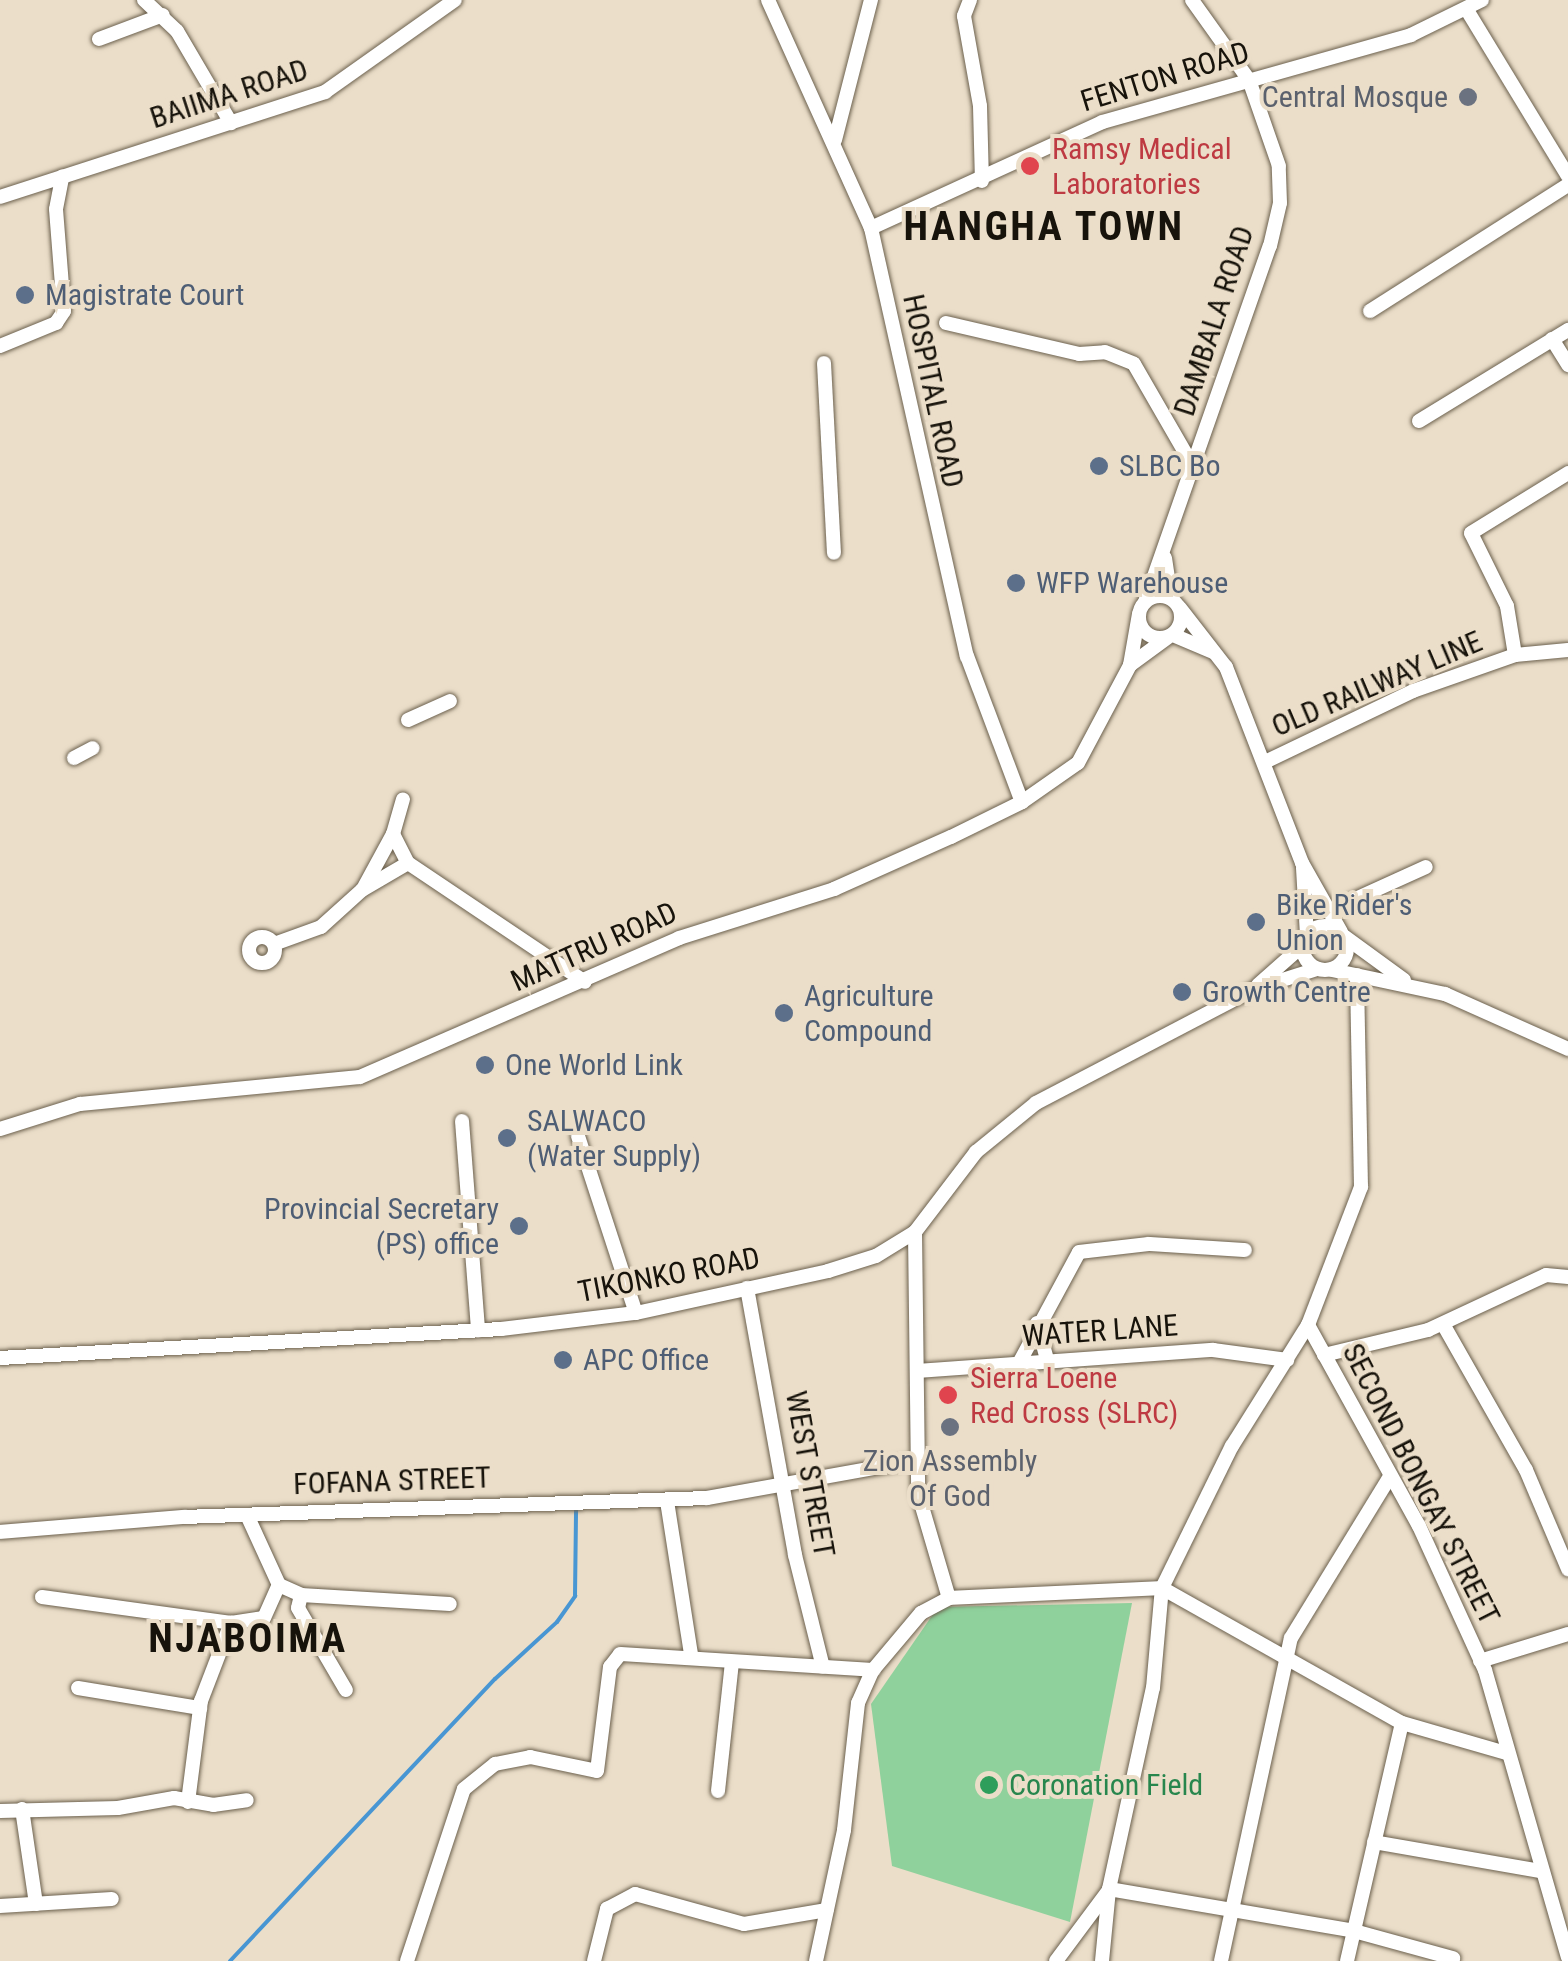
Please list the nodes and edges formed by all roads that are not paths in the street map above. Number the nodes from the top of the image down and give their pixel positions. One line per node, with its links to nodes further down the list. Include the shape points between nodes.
1 (144, 0): 9 (street)
2 (455, 0): 12 (street, BAIIMA ROAD, via 325,92)
3 (768, 0): 13 (street, HOSPITAL ROAD)
4 (871, 0): 13 (street)
5 (970, 0): 16 (street, via 964,16 980,106)
6 (1192, 0): 11 (street, DAMBALA ROAD)
7 (1482, 0): 8 (street, FENTON ROAD)
8 (1466, 10): 11 (street, FENTON ROAD, via 1407,36); 14 (street)
9 (163, 15): 10 (street); 12 (street)
10 (99, 40)
11 (1249, 80): 16 (street, FENTON ROAD, via 1071,134); 28 (street, DAMBALA ROAD, via 1279,166 1280,203)
12 (231, 124): 15 (street, BAIIMA ROAD)
13 (835, 140): 19 (street, HOSPITAL ROAD)
14 (1568, 176)
15 (62, 177): 18 (street, BAIIMA ROAD); 24 (street, via 56,208 64,311 56,323)
16 (982, 181): 19 (street, FENTON ROAD)
17 (1568, 186): 20 (street)
18 (0, 198)
19 (871, 228): 45 (street, HOSPITAL ROAD, via 967,656)
20 (1370, 312)
21 (946, 323): 28 (street, via 1079,354 1105,352 1134,364)
22 (1568, 330): 23 (street)
23 (1552, 340): 26 (street); 27 (street)
24 (0, 346)
25 (824, 363): 30 (street)
26 (1568, 365)
27 (1419, 421)
28 (1194, 468): 31 (street, DAMBALA ROAD)
29 (1568, 473): 37 (street, via 1470,533 1507,606)
30 (834, 553)
31 (1165, 558): 32 (street, DAMBALA ROAD); 33 (street, DAMBALA ROAD)
32 (1176, 603): 33 (street); 34 (street); 36 (street)
33 (1142, 608): 34 (street, via 1146,634); 38 (street, MATTRU ROAD)
34 (1170, 636): 36 (street); 38 (street, MATTRU ROAD)
35 (1568, 650): 37 (street, OLD RAILWAY LINE)
36 (1219, 654): 43 (street)
37 (1514, 655): 43 (street, OLD RAILWAY LINE, via 1413,692)
38 (1130, 665): 45 (street, MATTRU ROAD, via 1078,763)
39 (450, 702): 40 (street)
40 (408, 720)
41 (92, 748): 42 (street)
42 (74, 758)
43 (1266, 762): 47 (street)
44 (403, 799): 46 (street)
45 (1022, 802): 58 (street, MATTRU ROAD, via 834,889 694,933)
46 (393, 834): 48 (street); 50 (street)
47 (1302, 862): 51 (street); 53 (street)
48 (408, 863): 50 (street); 58 (street)
49 (1426, 866): 51 (street)
50 (362, 890): 54 (street, via 321,927)
51 (1331, 910): 52 (street)
52 (1342, 934): 53 (street, via 1324,926); 55 (street, via 1347,953); 57 (street)
53 (1305, 940): 55 (street); 59 (street)
54 (274, 944)
55 (1325, 969): 56 (street); 59 (street)
56 (1357, 975): 57 (street); 71 (street, via 1361,1188)
57 (1405, 981): 60 (street, via 1480,1006)
58 (585, 982): 62 (street, MATTRU ROAD, via 360,1077 80,1104)
59 (1254, 989): 64 (street, TIKONKO ROAD, via 1036,1104 976,1152)
60 (1568, 1049)
61 (462, 1122): 72 (street)
62 (0, 1128)
63 (578, 1136): 68 (street)
64 (914, 1232): 67 (street, TIKONKO ROAD, via 876,1256); 78 (street)
65 (1245, 1250): 69 (street, via 1150,1244 1079,1252)
66 (1568, 1277): 70 (street, via 1546,1275)
67 (747, 1288): 68 (street, TIKONKO ROAD); 81 (street, WEST STREET)
68 (636, 1313): 72 (street, TIKONKO ROAD)
69 (1038, 1322): 76 (street); 77 (street)
70 (1443, 1324): 74 (street); 85 (street, via 1526,1470)
71 (1308, 1325): 73 (street); 74 (street, SECOND BONGAY STREET)
72 (478, 1330): 75 (street, TIKONKO ROAD)
73 (1296, 1352): 76 (street, WATER LANE, via 1214,1350); 87 (street, via 1232,1446)
74 (1324, 1356): 80 (street, SECOND BONGAY STREET)
75 (0, 1358)
76 (1048, 1364): 77 (street, WATER LANE)
77 (1018, 1365): 78 (street, WATER LANE)
78 (917, 1371): 79 (street)
79 (918, 1460): 81 (street, FOFANA STREET); 90 (street, via 918,1493)
80 (1389, 1478): 95 (street); 96 (street, SECOND BONGAY STREET)
81 (786, 1486): 82 (street, FOFANA STREET); 98 (street, WEST STREET, via 794,1555)
82 (667, 1501): 83 (street, FOFANA STREET); 94 (street)
83 (247, 1515): 84 (street, FOFANA STREET); 86 (street)
84 (0, 1532)
85 (1568, 1569)
86 (280, 1585): 88 (street); 92 (street, via 264,1618)
87 (1162, 1588): 90 (street); 95 (street); 112 (street, via 1153,1688)
88 (301, 1596): 91 (street); 101 (street, via 298,1608)
89 (42, 1597): 92 (street)
90 (949, 1598): 99 (street, via 921,1614)
91 (450, 1604)
92 (231, 1623): 102 (street)
93 (1568, 1634): 96 (street)
94 (692, 1655): 97 (street); 121 (street, via 620,1654 610,1667 597,1771 530,1757 495,1764 464,1789 450,1819 434,1895 417,1916)
95 (1286, 1658): 103 (street); 117 (street)
96 (1480, 1661): 104 (street, SECOND BONGAY STREET)
97 (732, 1663): 98 (street); 105 (street)
98 (823, 1668): 99 (street)
99 (873, 1670): 116 (street, via 858,1703)
100 (78, 1688): 102 (street)
101 (346, 1690)
102 (200, 1708): 107 (street)
103 (1402, 1722): 104 (street); 110 (street)
104 (1506, 1753): 111 (street, SECOND BONGAY STREET)
105 (718, 1791)
106 (247, 1800): 107 (street)
107 (188, 1802): 108 (street)
108 (22, 1809): 109 (street); 114 (street)
109 (0, 1811)
110 (1374, 1842): 111 (street); 118 (street)
111 (1541, 1871): 119 (street, SECOND BONGAY STREET)
112 (1109, 1889): 117 (street); 124 (street); 125 (street)
113 (112, 1899): 114 (street)
114 (36, 1904): 115 (street)
115 (0, 1906)
116 (827, 1910): 122 (street, via 744,1924 634,1894 607,1909); 123 (street)
117 (1229, 1912): 118 (street); 126 (street)
118 (1354, 1931): 120 (street); 127 (street)
119 (1568, 1957)
120 (1453, 1958)
121 (408, 1961)
122 (594, 1961)
123 (816, 1961)
124 (1056, 1961)
125 (1102, 1961)
126 (1222, 1961)
127 (1348, 1961)

